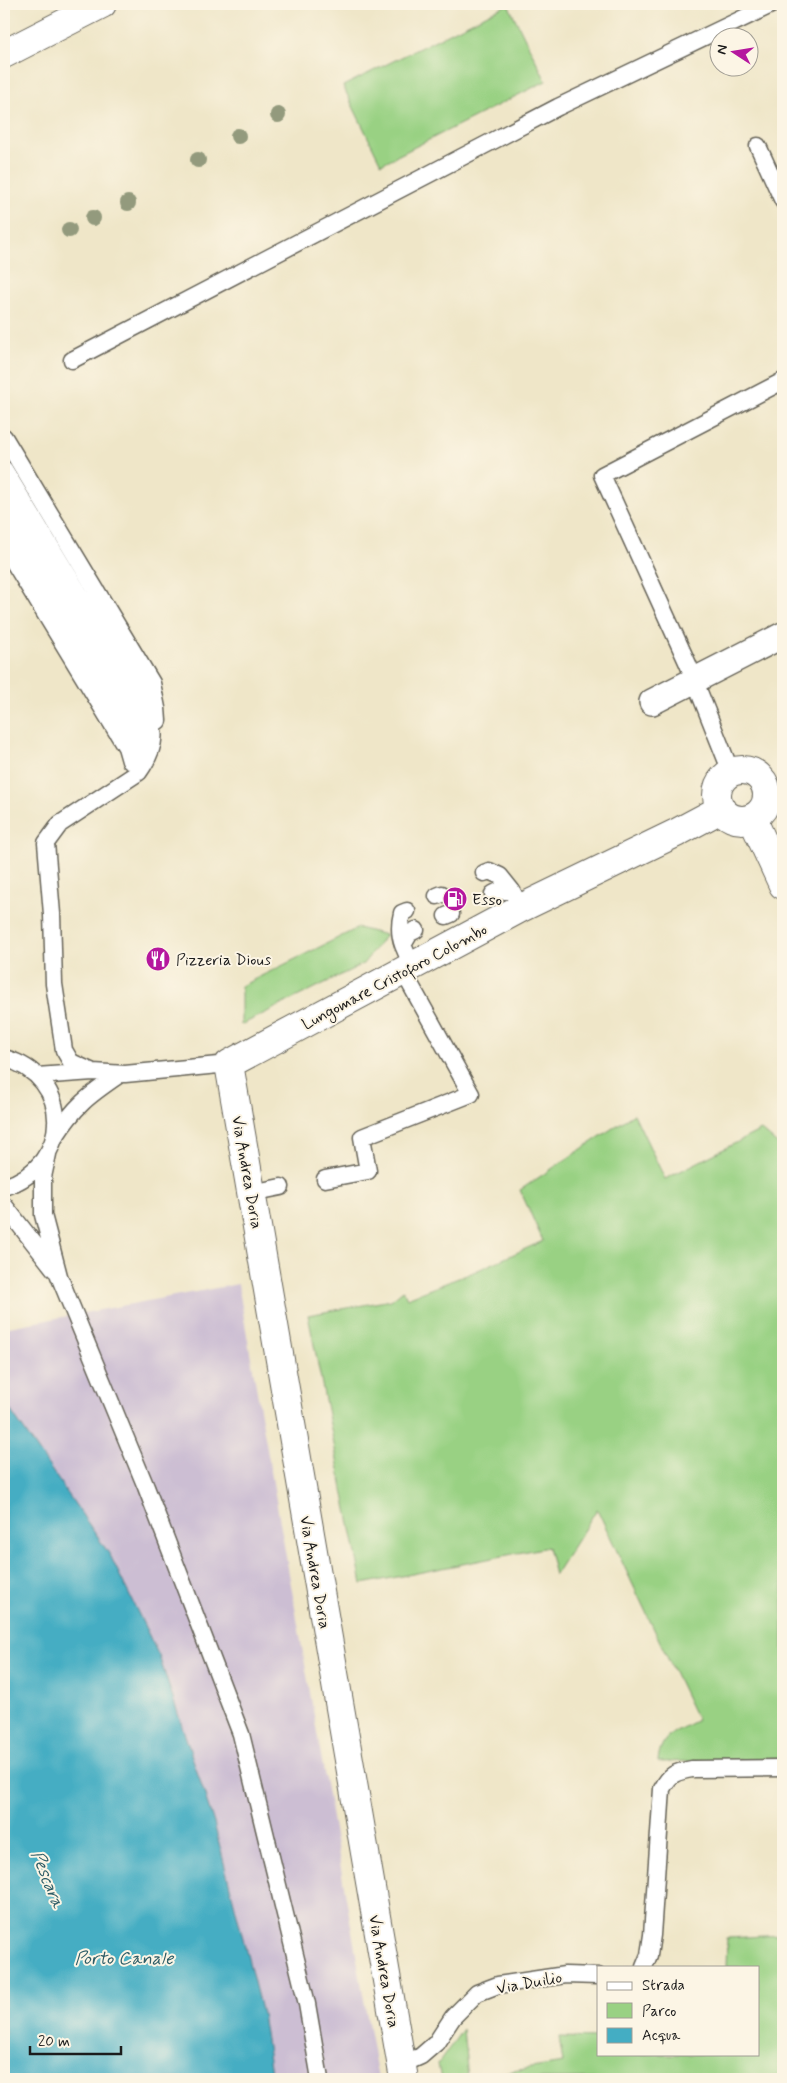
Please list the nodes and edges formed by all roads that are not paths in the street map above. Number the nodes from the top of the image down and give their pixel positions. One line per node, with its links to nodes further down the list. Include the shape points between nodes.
1 (102, 4): 3 (street)
2 (773, 4): 6 (lane, via 558,107)
3 (4, 54)
4 (758, 146): 5 (lane)
5 (783, 201)
6 (72, 360)
7 (783, 381): 14 (lane, via 602,475)
8 (4, 437): 16 (lane, via 152,683 157,731)
9 (4, 468): 16 (lane, via 144,700 152,722)
10 (4, 496): 16 (lane, via 132,707)
11 (4, 520): 18 (lane, via 122,714 138,751)
12 (4, 546): 18 (lane, via 126,747)
13 (783, 635): 14 (street)
14 (694, 680): 15 (street); 17 (lane)
15 (652, 702)
16 (152, 747): 18 (lane)
17 (731, 772): 19 (street, via 747,771); 20 (street, via 720,784 717,801)
18 (134, 775): 31 (lane, via 60,824 46,843 54,984 64,1050 71,1062)
19 (774, 782): 21 (street, via 766,794 763,808)
20 (721, 809): 21 (street, via 732,818); 25 (street, Lungomare Cristoforo Colombo, via 676,833)
21 (752, 818): 23 (street)
22 (484, 873): 25 (lane, via 489,871 500,876)
23 (783, 885)
24 (493, 894): 25 (lane, via 499,891)
25 (517, 899): 28 (street, Lungomare Cristoforo Colombo)
26 (407, 911): 28 (lane, via 402,913 400,925)
27 (416, 930): 28 (lane, via 410,933)
28 (406, 960): 30 (street, Lungomare Cristoforo Colombo); 36 (lane, via 471,1094 362,1137 368,1172)
29 (4, 1058): 33 (lane, via 27,1067)
30 (229, 1064): 32 (lane); 39 (street, Via Andrea Doria)
31 (92, 1072): 32 (lane); 33 (lane)
32 (119, 1074): 34 (lane, via 87,1097 69,1115)
33 (38, 1076): 34 (lane, via 54,1105)
34 (54, 1138): 35 (lane)
35 (48, 1154): 37 (lane, via 36,1170 20,1182); 41 (lane, via 43,1177 44,1214)
36 (325, 1179)
37 (4, 1187)
38 (281, 1187): 39 (lane)
39 (251, 1193): 45 (street, Via Andrea Doria)
40 (4, 1205): 41 (lane)
41 (59, 1276): 46 (lane, via 146,1486 241,1734 307,2004)
42 (783, 1768): 43 (lane, via 692,1769 668,1777 662,1789 652,1935)
43 (644, 1966)
44 (597, 1976): 45 (lane, Via Duilio, via 566,1975 498,1985 477,1993 453,2017 436,2043)
45 (403, 2072)
46 (320, 2079)

